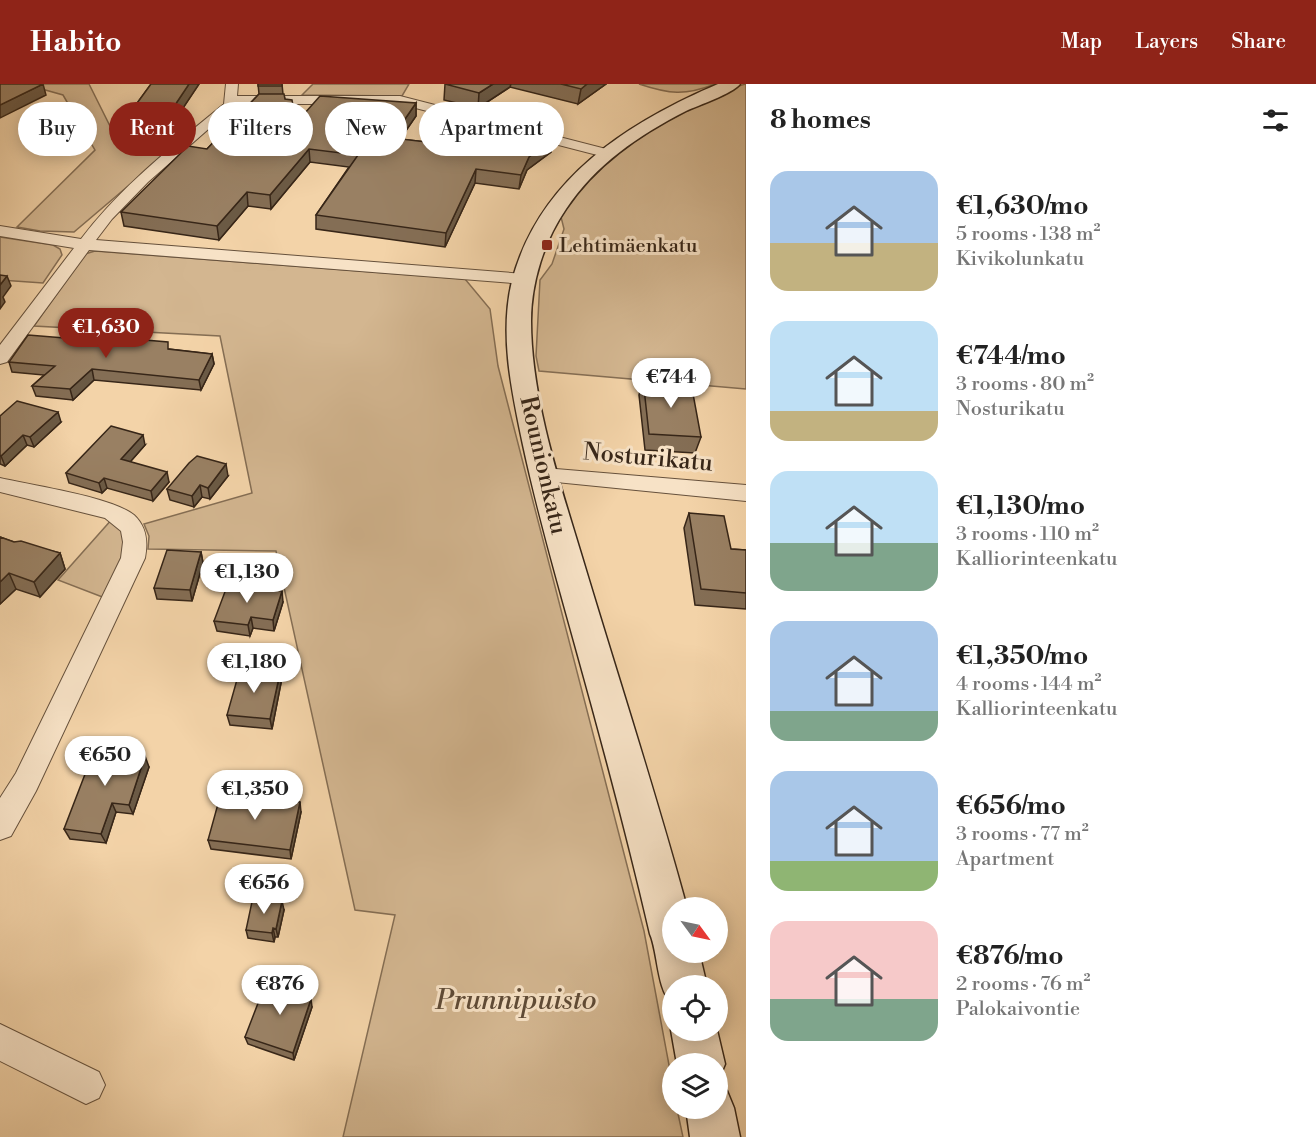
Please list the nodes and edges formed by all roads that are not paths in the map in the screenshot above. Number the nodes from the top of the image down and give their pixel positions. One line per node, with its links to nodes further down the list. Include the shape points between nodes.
1 (232, 84): 3 (street)
2 (732, 84): 4 (main road, Rounionkatu, via 637,130)
3 (231, 100): 4 (street, via 400,100); 6 (street, via 230,105 143,179)
4 (605, 153): 7 (main road, Rounionkatu, via 580,175 556,208 536,246)
5 (0, 231): 6 (street)
6 (82, 244): 7 (street); 8 (street)
7 (525, 279): 9 (main road, Rounionkatu, via 519,307 524,382)
8 (0, 358)
9 (544, 475): 11 (street, Nosturikatu); 13 (main road, Rounionkatu)
10 (0, 484): 12 (street, via 112,512 125,519 137,543 26,782)
11 (746, 493)
12 (0, 826)
13 (663, 897)
14 (0, 1042): 15 (street)
15 (86, 1085)
16 (712, 1119): 17 (main road)
17 (715, 1137)

